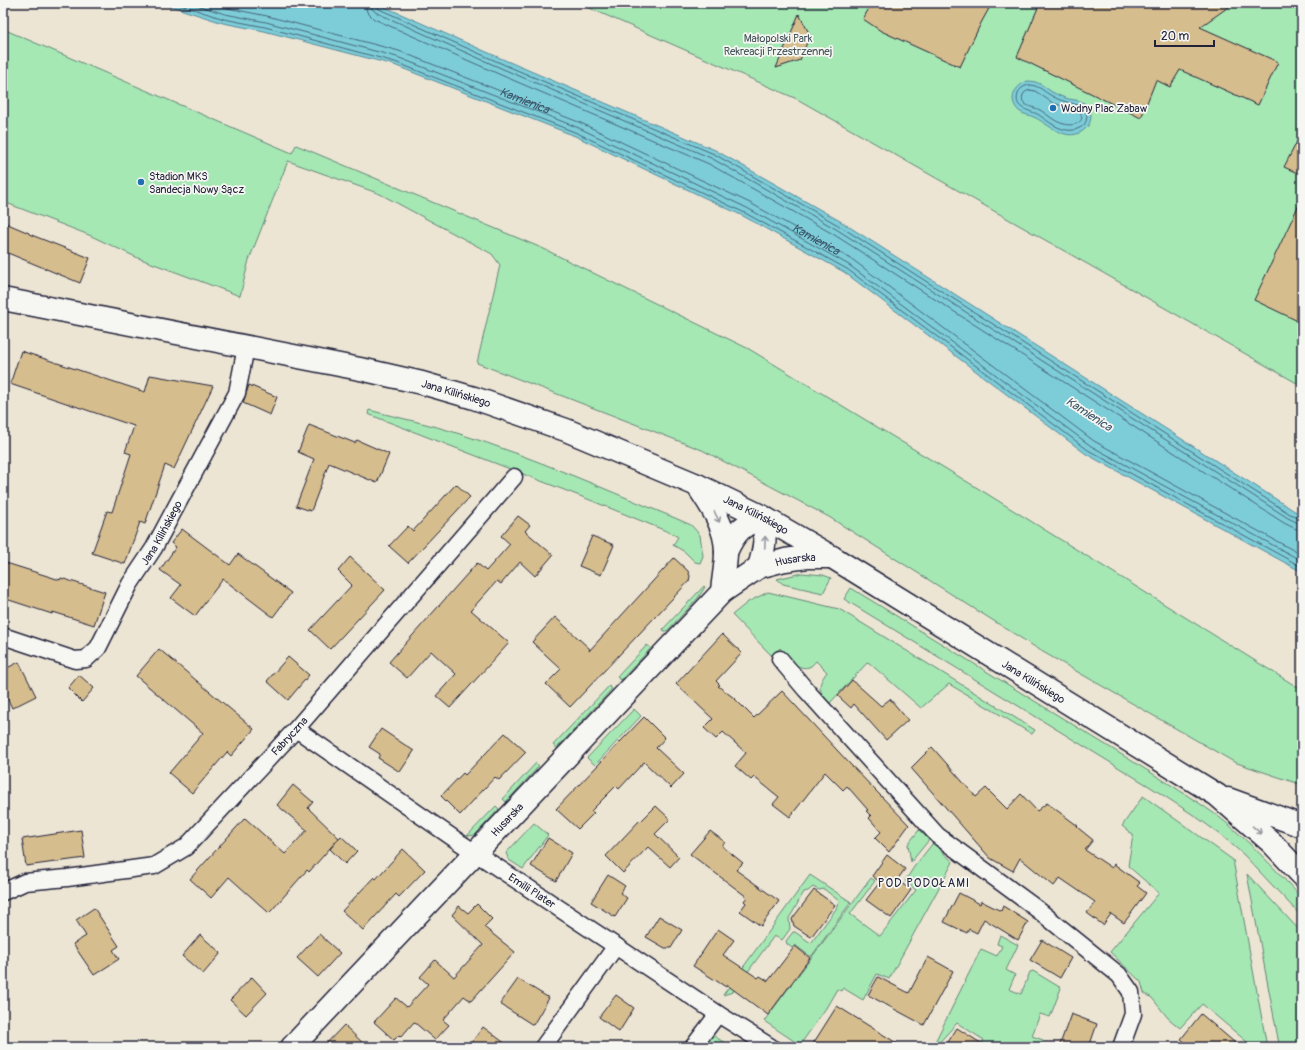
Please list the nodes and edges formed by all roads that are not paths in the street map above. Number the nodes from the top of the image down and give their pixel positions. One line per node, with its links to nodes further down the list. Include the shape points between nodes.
1 (3, 299): 2 (main road, Jana Kilińskiego)
2 (246, 347): 4 (main road, Jana Kilińskiego, via 365,370 474,398 566,430); 10 (street, Jana Kilińskiego, via 237,393 154,548 130,584 98,648 86,659 75,660)
3 (514, 478): 12 (street, Fabryczna)
4 (697, 485): 5 (main road, Jana Kilińskiego); 6 (main road, one-way to 6, via 720,524)
5 (763, 517): 6 (main road, via 740,529); 7 (main road, Jana Kilińskiego); 8 (main road, Husarska, one-way to 5, via 765,541)
6 (726, 552): 9 (main road)
7 (832, 557): 8 (main road, Husarska, via 807,557); 13 (main road, Jana Kilińskiego)
8 (760, 566): 9 (main road, Husarska)
9 (722, 592): 15 (main road, Husarska)
10 (3, 636)
11 (780, 659): 24 (street, via 938,836 1037,909 1120,975 1131,992 1133,1014)
12 (296, 729): 15 (street, Emilii Plater); 17 (street, Fabryczna, via 186,847 154,866 25,882)
13 (1217, 796): 14 (main road, Jana Kilińskiego); 16 (main road, Jana Kilińskiego, one-way to 16, via 1272,843)
14 (1302, 826)
15 (474, 853): 18 (street, Emilii Plater); 20 (main road, Husarska)
16 (1302, 875)
17 (3, 892)
18 (616, 946): 19 (street, Emilii Plater); 21 (street)
19 (718, 1014): 22 (street); 23 (street, Emilii Plater)
20 (292, 1047)
21 (543, 1047)
22 (693, 1047)
23 (771, 1047)
24 (1121, 1047)

